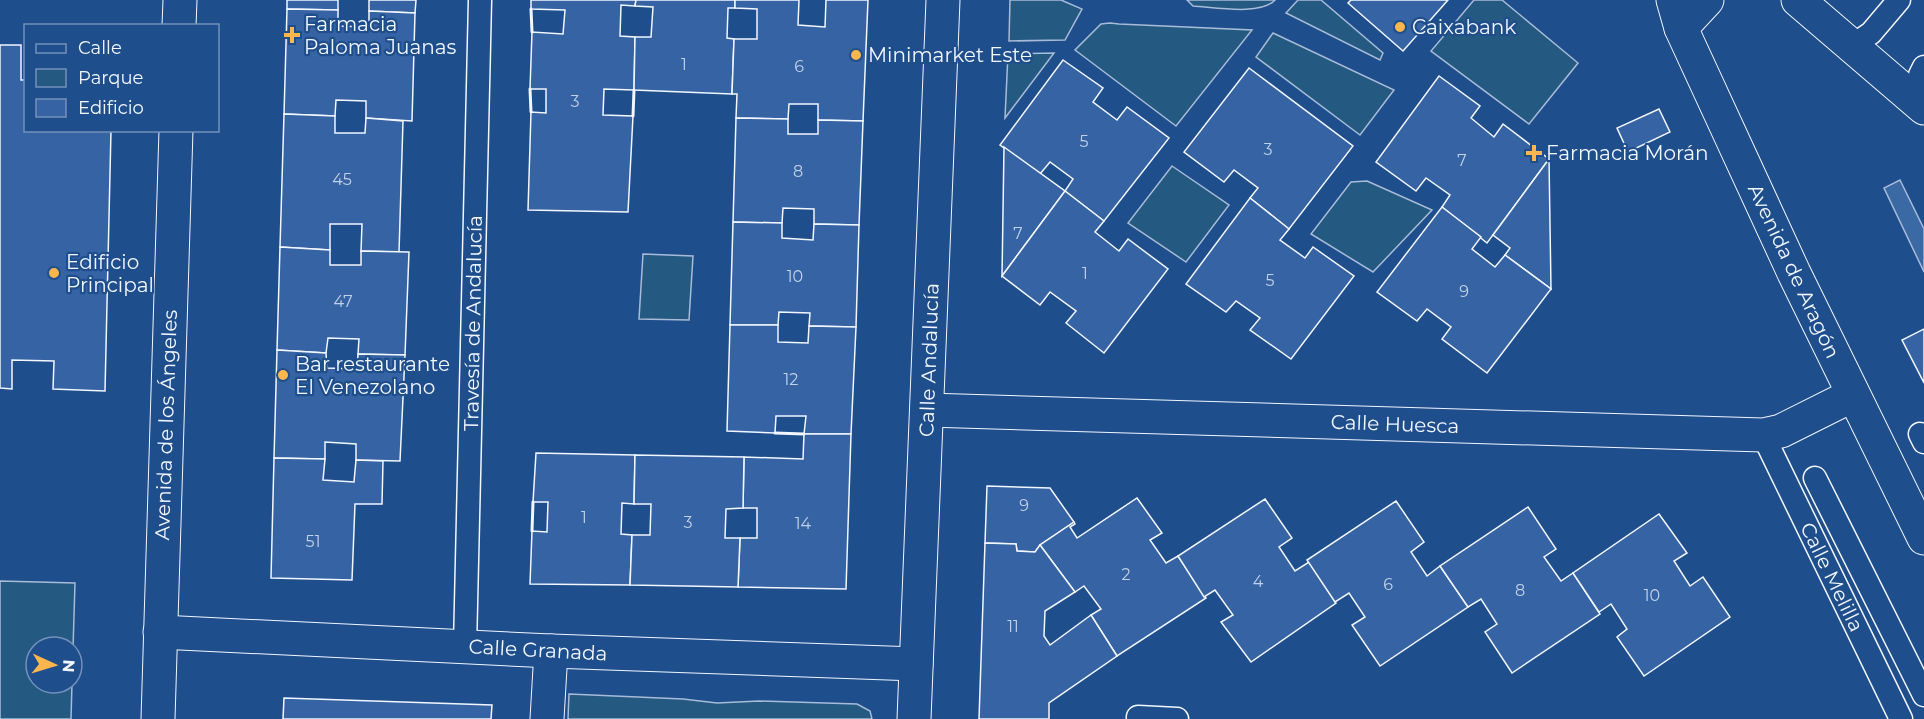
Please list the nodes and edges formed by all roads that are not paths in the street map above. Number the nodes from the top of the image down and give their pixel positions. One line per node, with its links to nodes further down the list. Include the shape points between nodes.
1 (180, 0): 8 (street)
2 (480, 0): 19 (lane, Travesía de Andalucía)
3 (943, 0): 14 (street, Calle Andalucía)
4 (1707, 0): 7 (street)
5 (1798, 0): 9 (street)
6 (1899, 0): 9 (lane, via 1871,33)
7 (1677, 14): 13 (street, Avenida de Aragón)
8 (179, 24)
9 (1851, 46): 11 (street)
10 (1924, 68): 11 (lane, via 1920,75)
11 (1922, 106)
12 (176, 132): 18 (street, Avenida de los Ángeles)
13 (1853, 395): 15 (street, Calle Huesca, via 1781,431); 17 (street, Avenida de Aragón)
14 (927, 410): 15 (street, Calle Huesca); 21 (street, Calle Andalucía)
15 (1763, 435): 28 (lane, Calle Melilla)
16 (1815, 478): 22 (lane)
17 (1924, 538)
18 (160, 632): 19 (street, Calle Granada); 24 (street, Avenida de los Ángeles)
19 (465, 647): 20 (street, Calle Granada)
20 (551, 651): 21 (street, Calle Granada); 25 (street)
21 (916, 664): 26 (street, Calle Andalucía)
22 (1924, 695)
23 (1138, 717): 27 (lane)
24 (158, 719)
25 (548, 719)
26 (914, 719)
27 (1177, 719)
28 (1901, 719)

